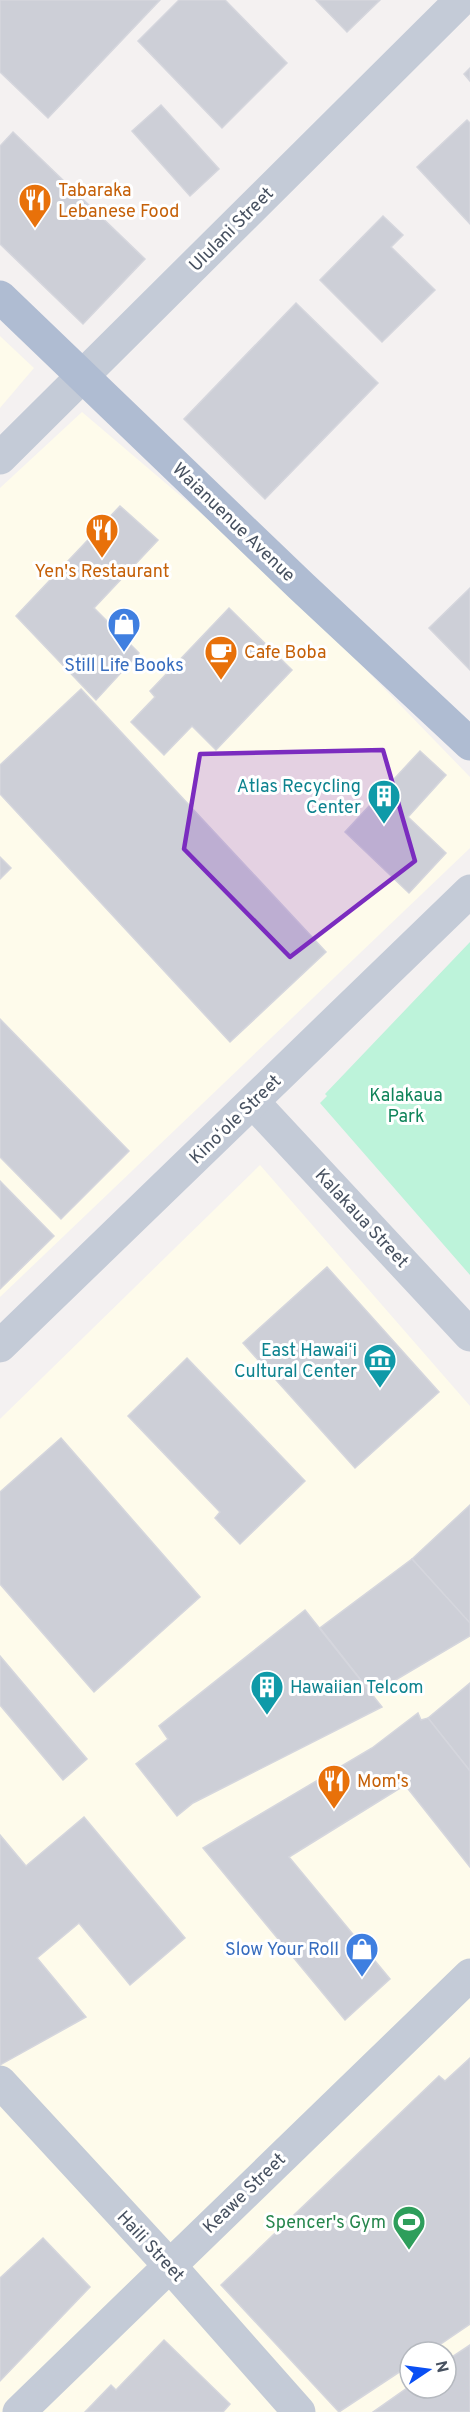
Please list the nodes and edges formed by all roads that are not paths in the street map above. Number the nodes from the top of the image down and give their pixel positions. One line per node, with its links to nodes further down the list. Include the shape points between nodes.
1 (461, 0): 3 (street, Ululani Street)
2 (0, 297): 3 (main road, Waianuenue Avenue)
3 (82, 376): 4 (street, Ululani Street); 5 (main road, Waianuenue Avenue)
4 (0, 458)
5 (470, 744)
6 (470, 891): 7 (street, Kinoʻole Street)
7 (254, 1102): 8 (street, Kalakaua Street); 9 (street, Kinoʻole Street)
8 (470, 1335)
9 (0, 1347)
10 (470, 1975): 12 (street, Keawe Street)
11 (0, 2082): 12 (street, Haili Street)
12 (170, 2266): 13 (street, Keawe Street); 14 (street, Haili Street)
13 (19, 2412)
14 (299, 2412)

